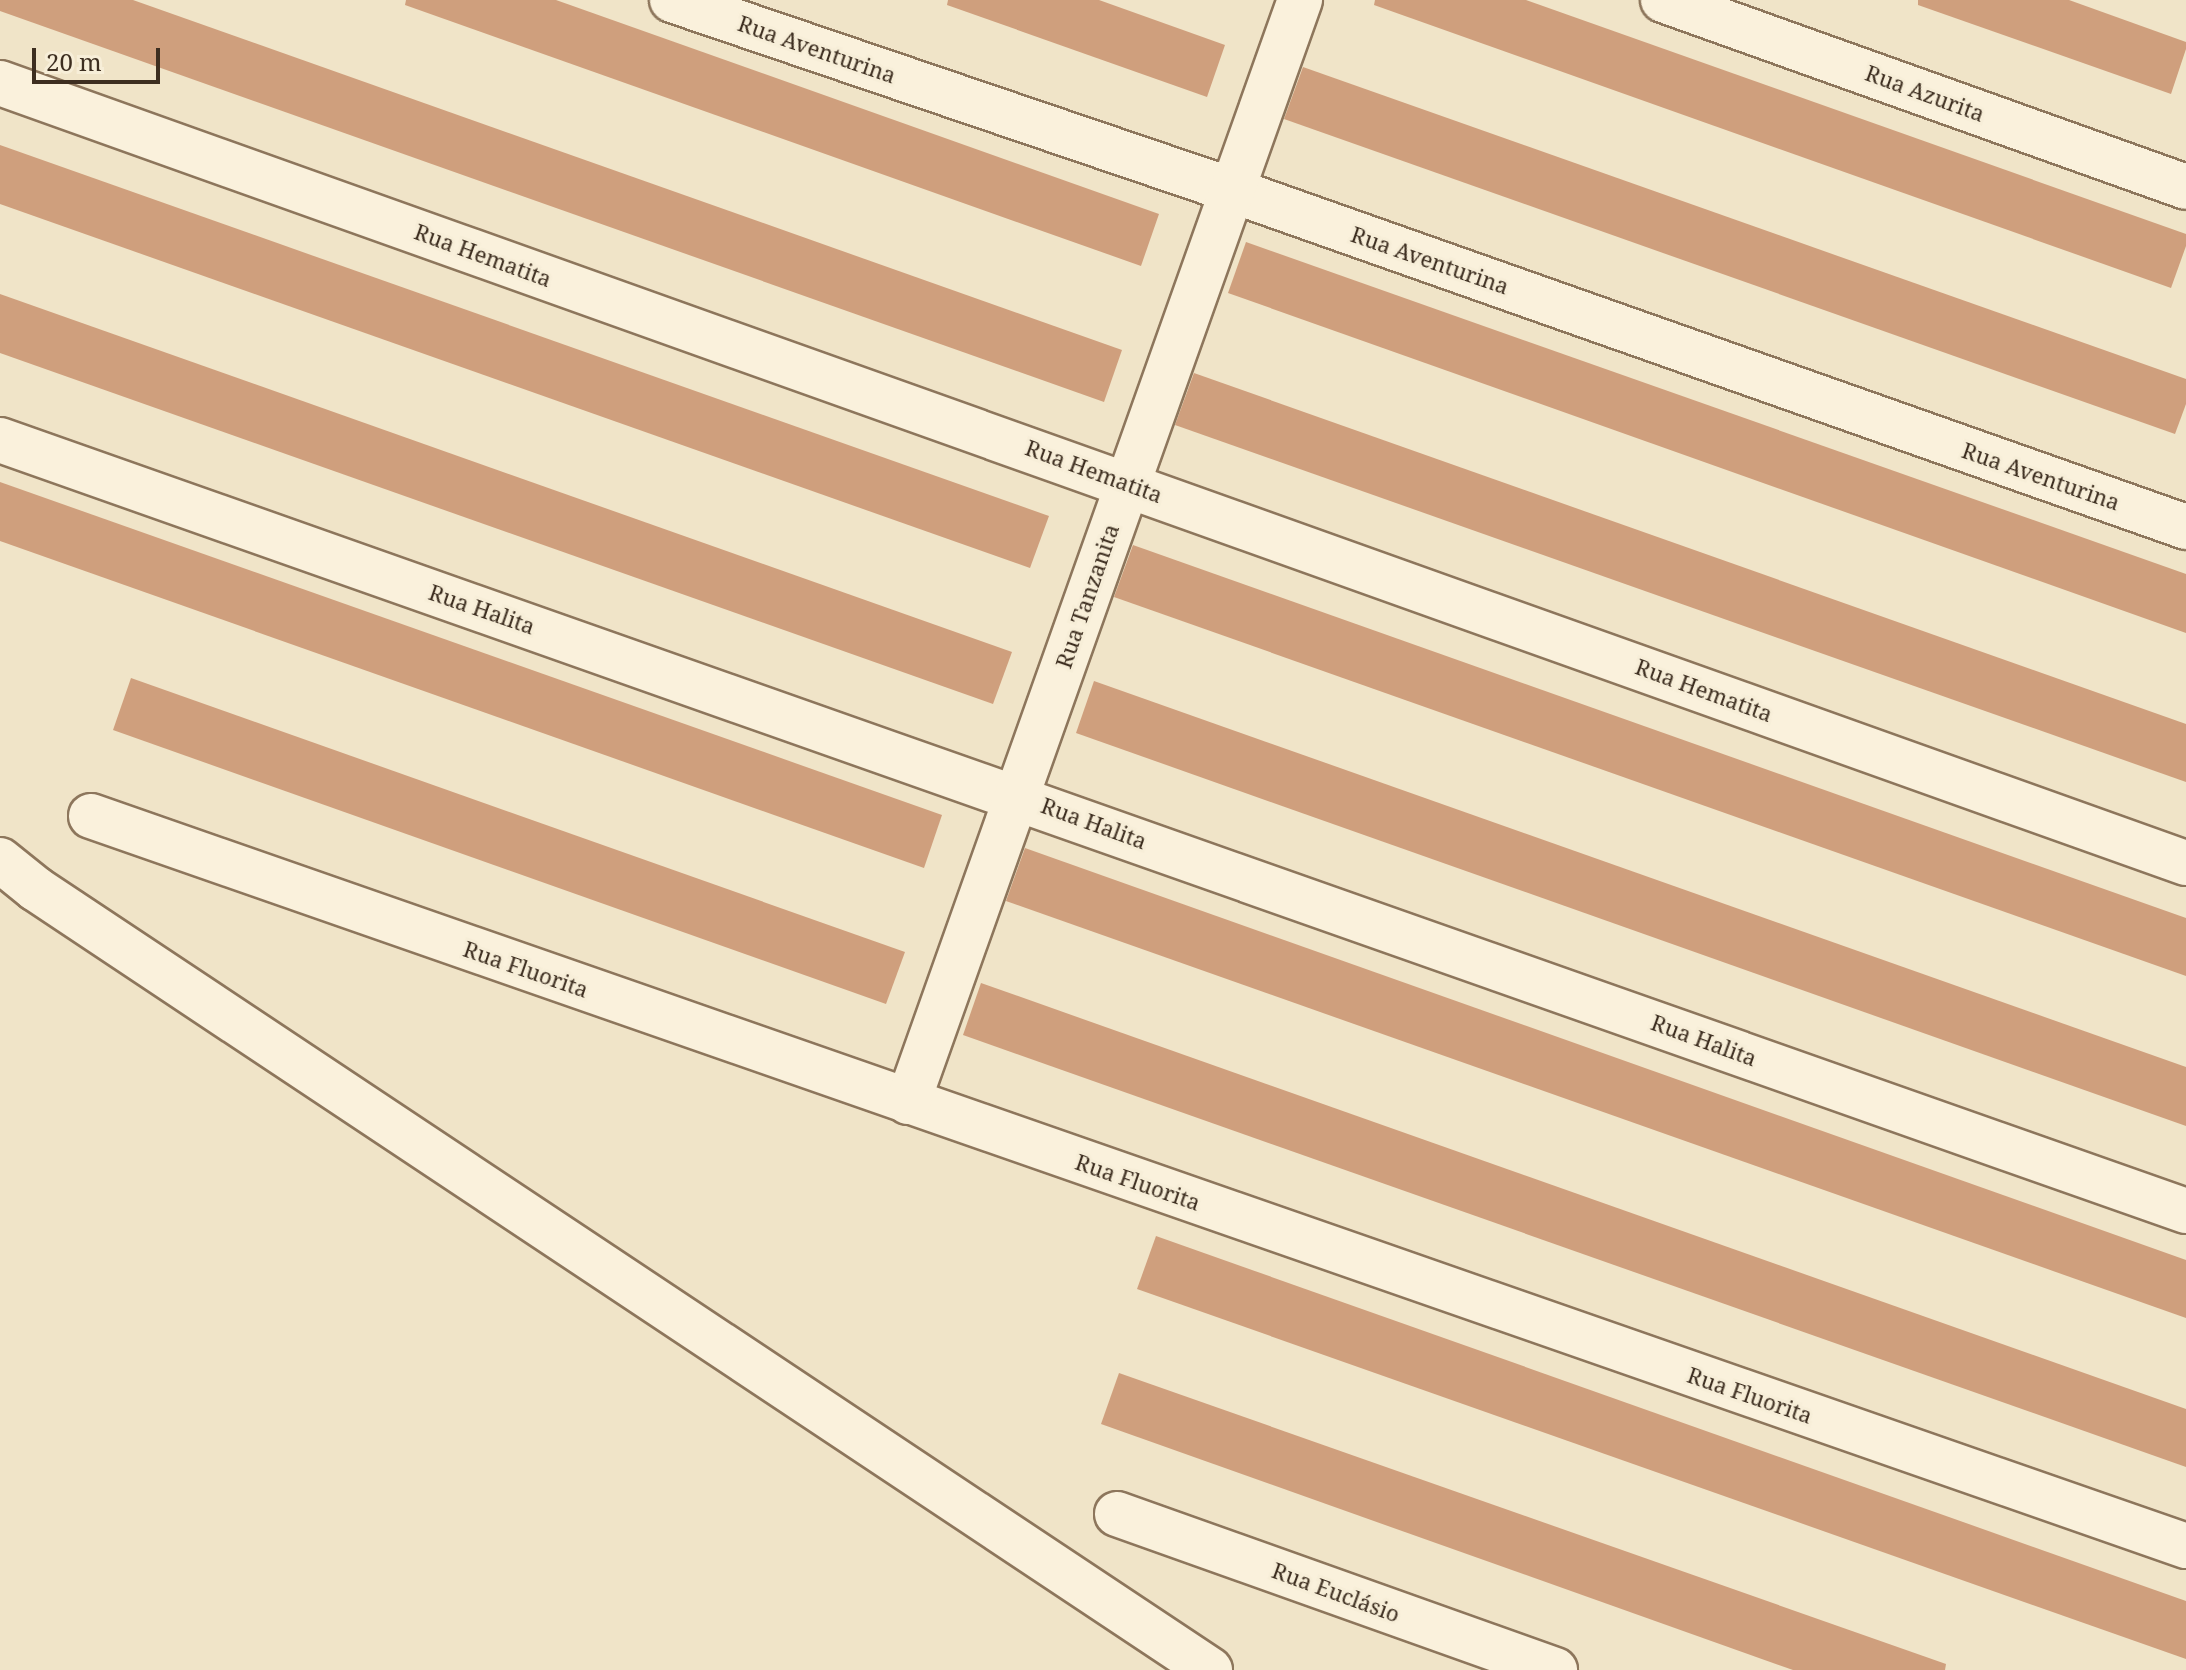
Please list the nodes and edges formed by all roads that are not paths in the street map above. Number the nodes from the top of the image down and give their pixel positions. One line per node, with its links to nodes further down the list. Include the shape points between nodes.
1 (672, 0): 6 (street, Rua Aventurina)
2 (1300, 0): 6 (street, Rua Tanzanita)
3 (1663, 0): 5 (street, Rua Azurita)
4 (0, 83): 8 (street, Rua Hematita)
5 (2186, 187)
6 (1234, 191): 8 (street, Rua Tanzanita); 9 (street, Rua Aventurina)
7 (0, 440): 10 (street, Rua Halita)
8 (1126, 483): 10 (street, Rua Tanzanita); 13 (street, Rua Hematita)
9 (2186, 527)
10 (1019, 796): 14 (street, Rua Tanzanita); 15 (street, Rua Halita)
11 (91, 816): 14 (street, Rua Fluorita)
12 (0, 860): 18 (street, via 36,889)
13 (2186, 863)
14 (908, 1102): 17 (street, Rua Fluorita)
15 (2186, 1211)
16 (1117, 1514): 19 (street, Rua Euclásio)
17 (2186, 1546)
18 (1210, 1670)
19 (1555, 1670)

